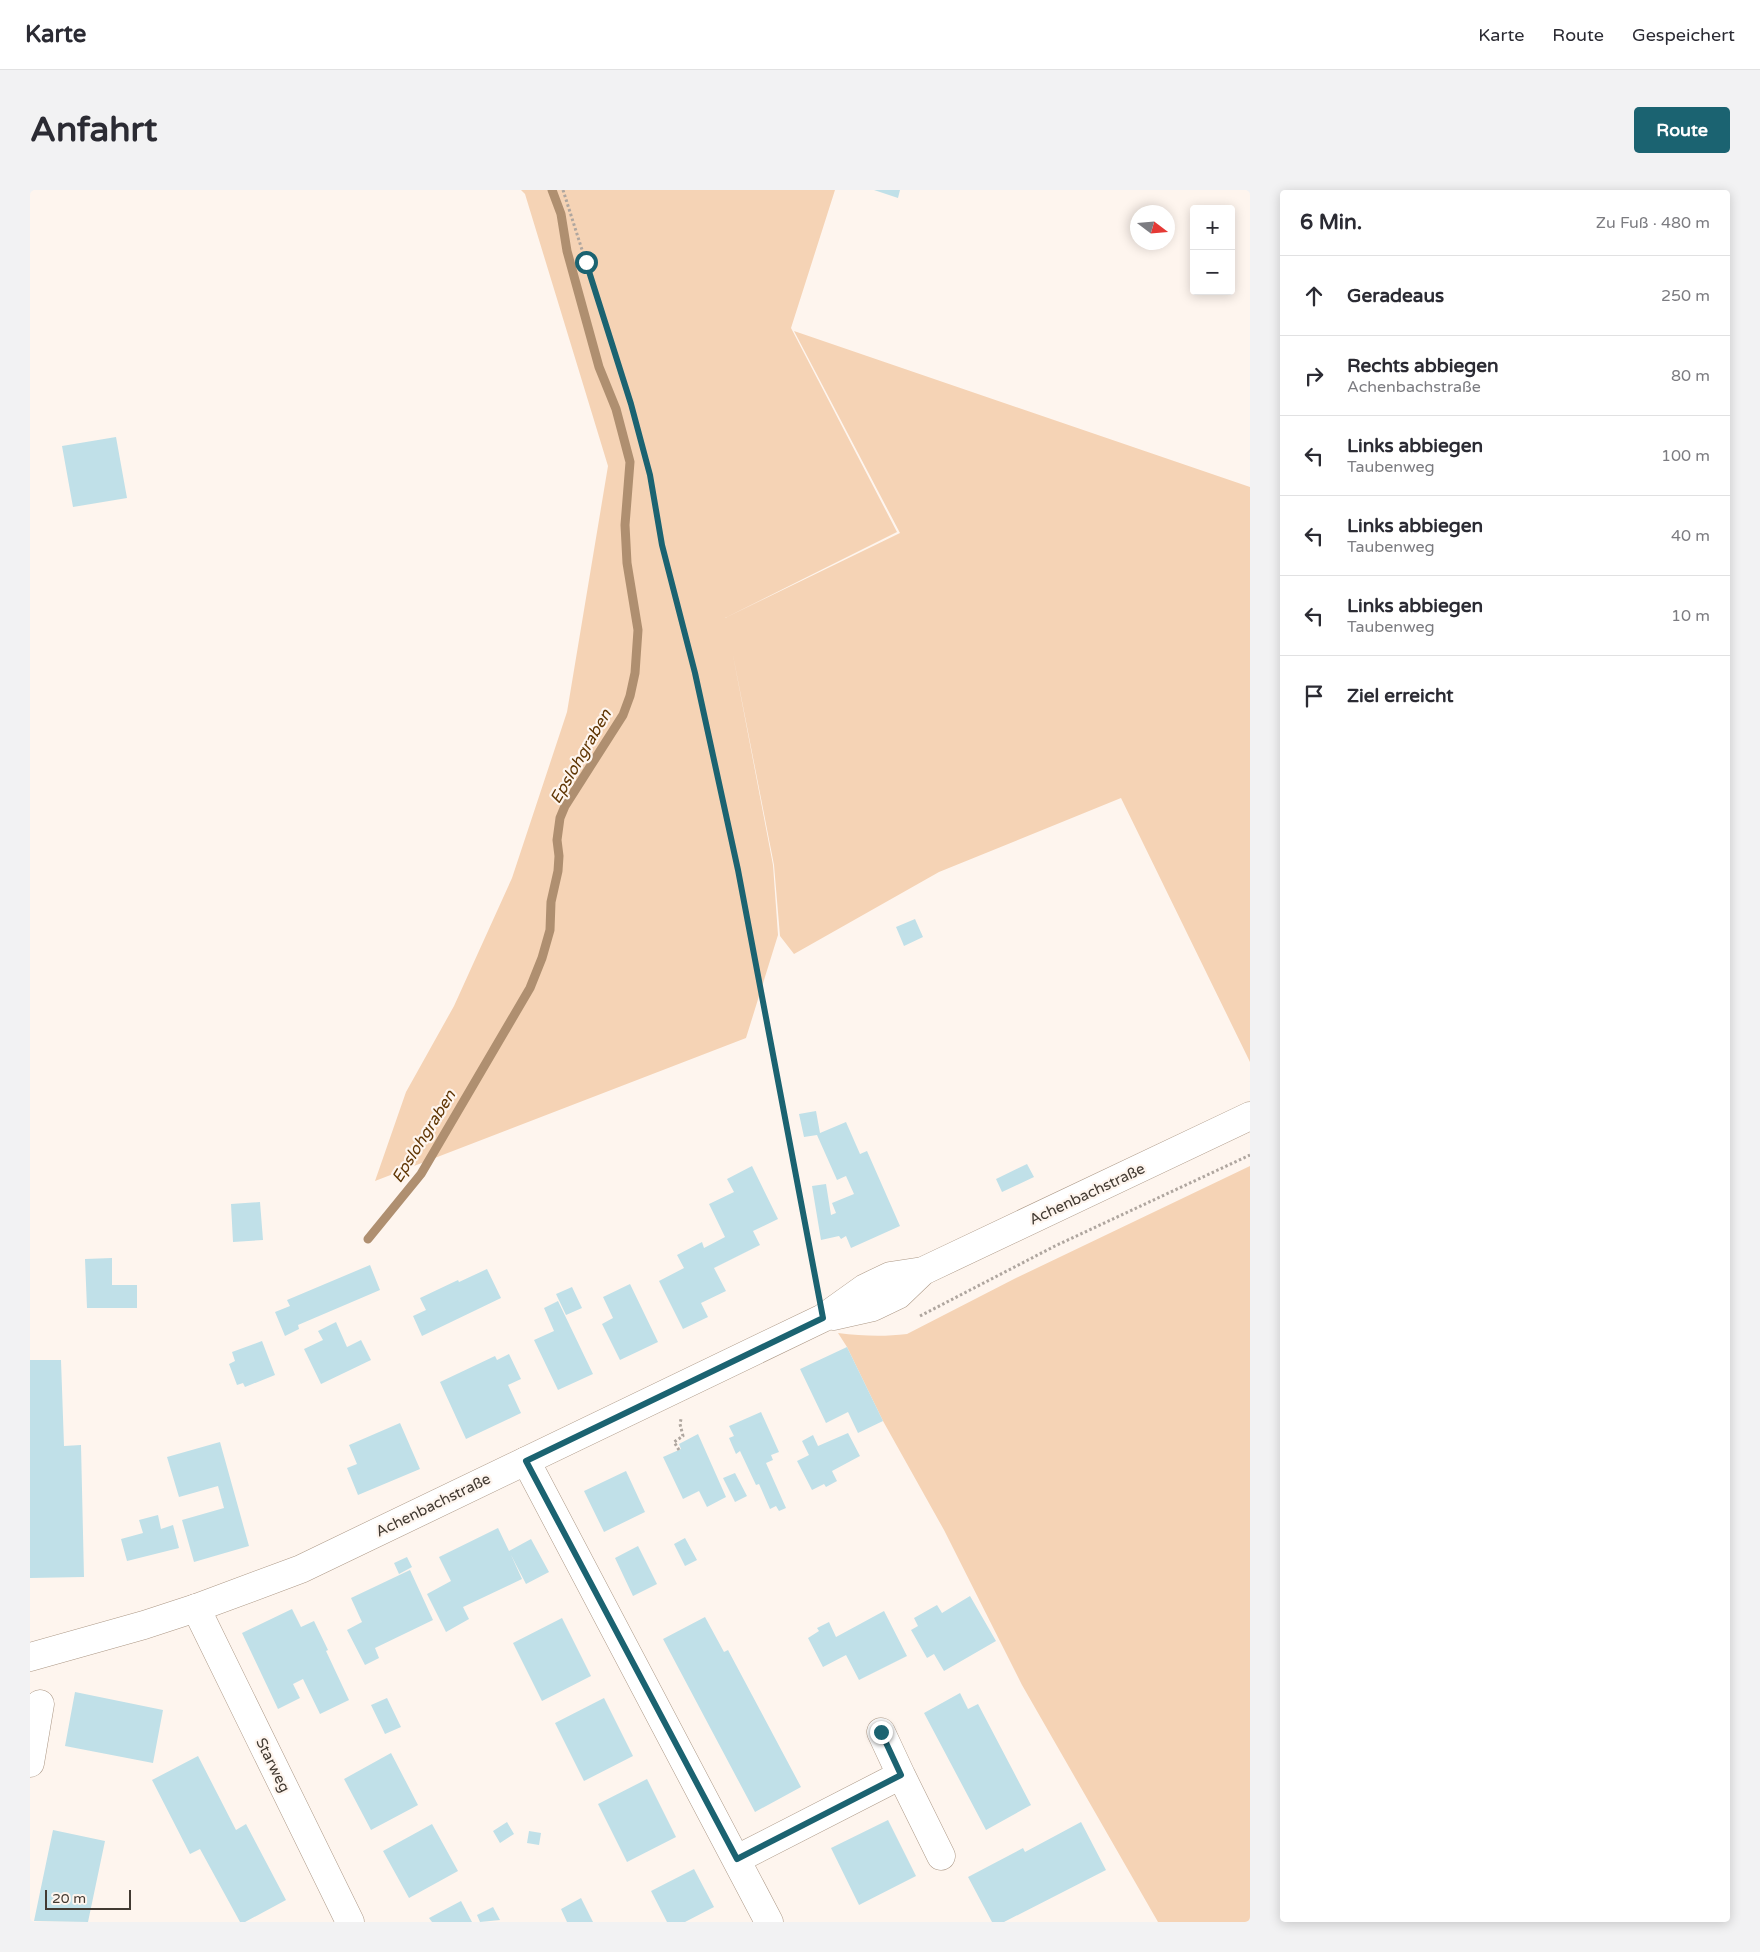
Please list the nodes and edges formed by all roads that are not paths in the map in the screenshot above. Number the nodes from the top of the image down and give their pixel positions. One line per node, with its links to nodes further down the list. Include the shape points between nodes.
1 (1250, 1116): 2 (street, Achenbachstraße, via 923,1271 890,1276 865,1288 823,1318)
2 (526, 1461): 3 (street, Achenbachstraße, via 301,1568); 10 (street)
3 (196, 1608): 4 (street, Achenbachstraße); 11 (street, Starweg)
4 (30, 1657)
5 (40, 1704): 7 (street)
6 (881, 1732): 8 (street)
7 (30, 1763)
8 (901, 1775): 9 (street); 10 (street)
9 (942, 1856)
10 (737, 1859): 12 (street)
11 (350, 1922)
12 (769, 1922)

